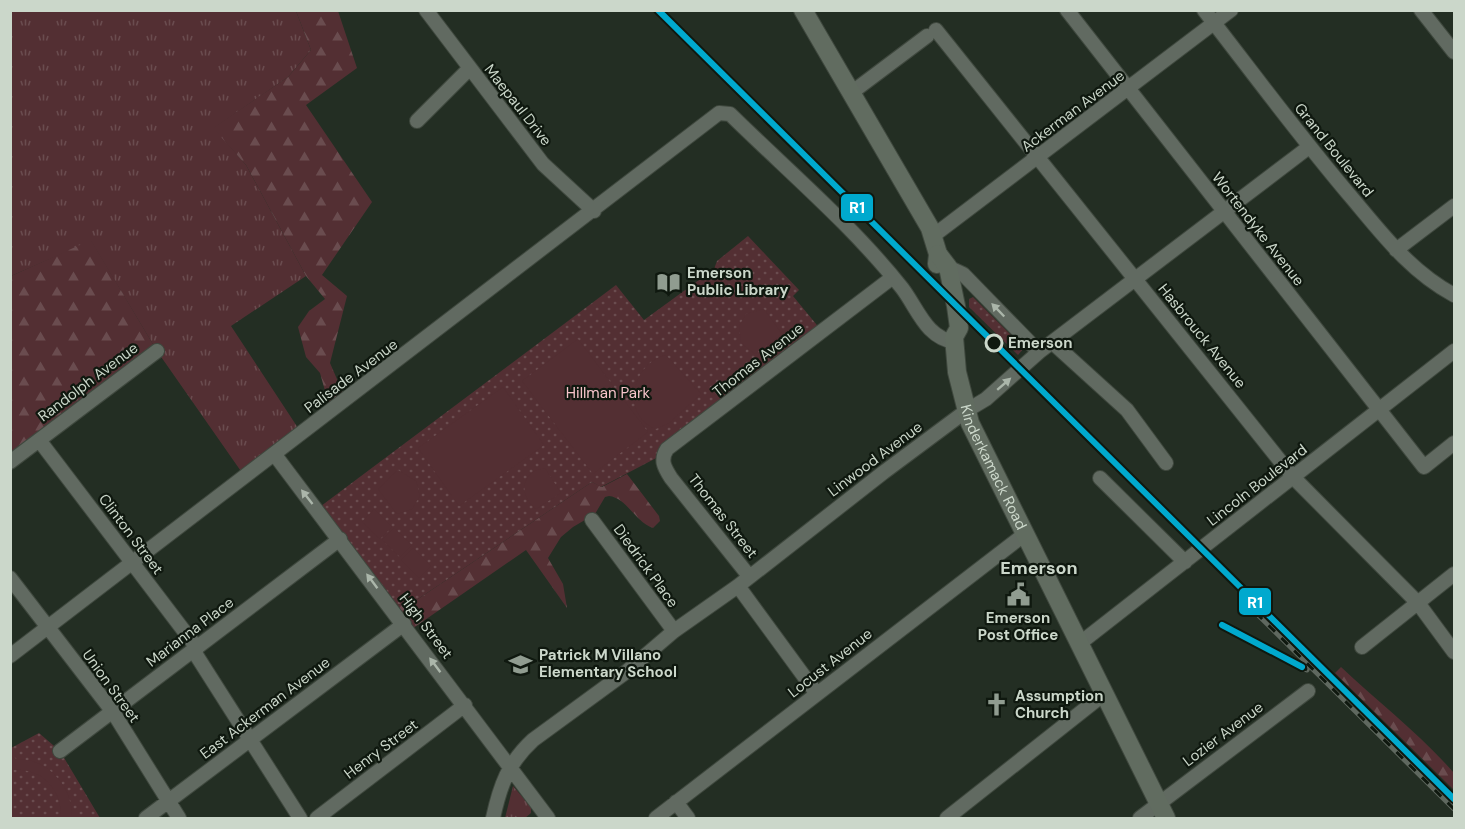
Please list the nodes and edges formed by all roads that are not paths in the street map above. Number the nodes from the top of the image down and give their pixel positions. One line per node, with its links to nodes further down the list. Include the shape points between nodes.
1 (426, 10): 9 (street, Maepaul Drive)
2 (803, 10): 11 (main road, Kinderkamack Road)
3 (1067, 10): 10 (street, Wortendyke Avenue)
4 (1204, 10): 7 (street, Grand Boulevard)
5 (1231, 10): 7 (street, Ackerman Avenue)
6 (1421, 10): 8 (street)
7 (1214, 23): 10 (street, Ackerman Avenue); 13 (street, Grand Boulevard)
8 (1455, 52)
9 (469, 69): 12 (street); 16 (street, Maepaul Drive, via 543,164)
10 (1127, 90): 14 (street, Ackerman Avenue); 17 (street, Wortendyke Avenue)
11 (851, 93): 14 (street, Hasbrouck Avenue, via 932,33); 18 (main road, Kinderkamack Road)
12 (417, 121)
13 (1309, 147): 17 (street, Linwood Avenue); 19 (street, Grand Boulevard)
14 (1038, 157): 18 (street, Ackerman Avenue); 22 (street, Hasbrouck Avenue)
15 (1455, 206): 19 (street)
16 (594, 211): 21 (street, Palisade Avenue, via 719,113 730,114); 33 (street, Palisade Avenue)
17 (1223, 212): 22 (street, Linwood Avenue); 29 (street, Wortendyke Avenue)
18 (933, 236): 20 (main road, Kinderkamack Road)
19 (1395, 250): 23 (street, Grand Boulevard)
20 (943, 260): 24 (main road, Kinderkamack Road, via 937,268 948,330); 28 (street, one-way to 20, via 963,274)
21 (893, 277): 24 (street, via 934,335); 37 (street, Thomas Avenue, via 667,449 663,461)
22 (1135, 278): 25 (street, Linwood Avenue); 36 (street, Hasbrouck Avenue)
23 (1455, 295)
24 (954, 339): 30 (main road, Kinderkamack Road)
25 (1052, 342): 28 (street, Linwood Avenue); 35 (street, via 1127,410)
26 (157, 351): 31 (street, Randolph Avenue)
27 (1455, 351): 29 (street, Lincoln Boulevard)
28 (1039, 352): 30 (street, Linwood Avenue, one-way to 28, via 986,399)
29 (1380, 410): 32 (street, Wortendyke Avenue, via 1424,467); 36 (street, Lincoln Boulevard)
30 (966, 411): 40 (main road, Kinderkamack Road); 45 (street, Linwood Avenue)
31 (39, 440): 34 (street, Randolph Avenue); 43 (street, Clinton Street)
32 (1455, 442)
33 (275, 454): 41 (street, High Street, one-way to 33); 43 (street, Palisade Avenue)
34 (10, 462)
35 (1166, 463)
36 (1293, 477): 42 (street, Lincoln Boulevard); 48 (street, Hasbrouck Avenue)
37 (671, 478): 45 (street, Thomas Street)
38 (1100, 478): 42 (street)
39 (592, 520): 51 (street, Diedrick Place)
40 (1025, 534): 52 (main road, Kinderkamack Road); 58 (street, Locust Avenue)
41 (340, 539): 49 (street, High Street, one-way to 41); 54 (street, Marianna Place)
42 (1185, 562): 52 (street, Lincoln Boulevard)
43 (132, 563): 50 (street, Palisade Avenue); 54 (street, Clinton Street)
44 (1455, 574): 48 (street)
45 (749, 576): 47 (street, Linwood Avenue)
46 (10, 578): 50 (street, Union Street)
47 (738, 586): 51 (street, Linwood Avenue); 58 (street)
48 (1418, 603): 53 (street); 55 (street, Hasbrouck Avenue)
49 (404, 624): 60 (street, High Street, one-way to 49); 62 (street, East Ackerman Avenue)
50 (47, 628): 56 (street, Palisade Avenue); 61 (street, Union Street)
51 (674, 632): 64 (street, Linwood Avenue, via 532,740)
52 (1079, 644): 59 (main road, Kinderkamack Road)
53 (1362, 646)
54 (195, 649): 61 (street, Marianna Place); 62 (street, Clinton Street)
55 (1455, 652)
56 (10, 656)
57 (1308, 691): 67 (street, Lozier Avenue)
58 (817, 694): 65 (street, Locust Avenue)
59 (1104, 694): 67 (main road, Kinderkamack Road); 77 (street)
60 (465, 705): 64 (street, High Street); 72 (street, Henry Street)
61 (113, 712): 63 (street, Marianna Place); 66 (street, Union Street)
62 (250, 740): 66 (street, East Ackerman Avenue); 71 (street, Clinton Street)
63 (60, 751)
64 (508, 768): 68 (street, High Street); 73 (street, Linwood Avenue)
65 (676, 802): 75 (street, Locust Avenue); 76 (street)
66 (169, 803): 69 (street, East Ackerman Avenue); 70 (street, Union Street)
67 (1162, 811): 78 (street, Lozier Avenue)
68 (544, 814): 74 (street)
69 (146, 819)
70 (179, 819)
71 (300, 819)
72 (317, 819)
73 (492, 819)
74 (529, 819)
75 (656, 819)
76 (688, 819)
77 (947, 819)
78 (1140, 819)

